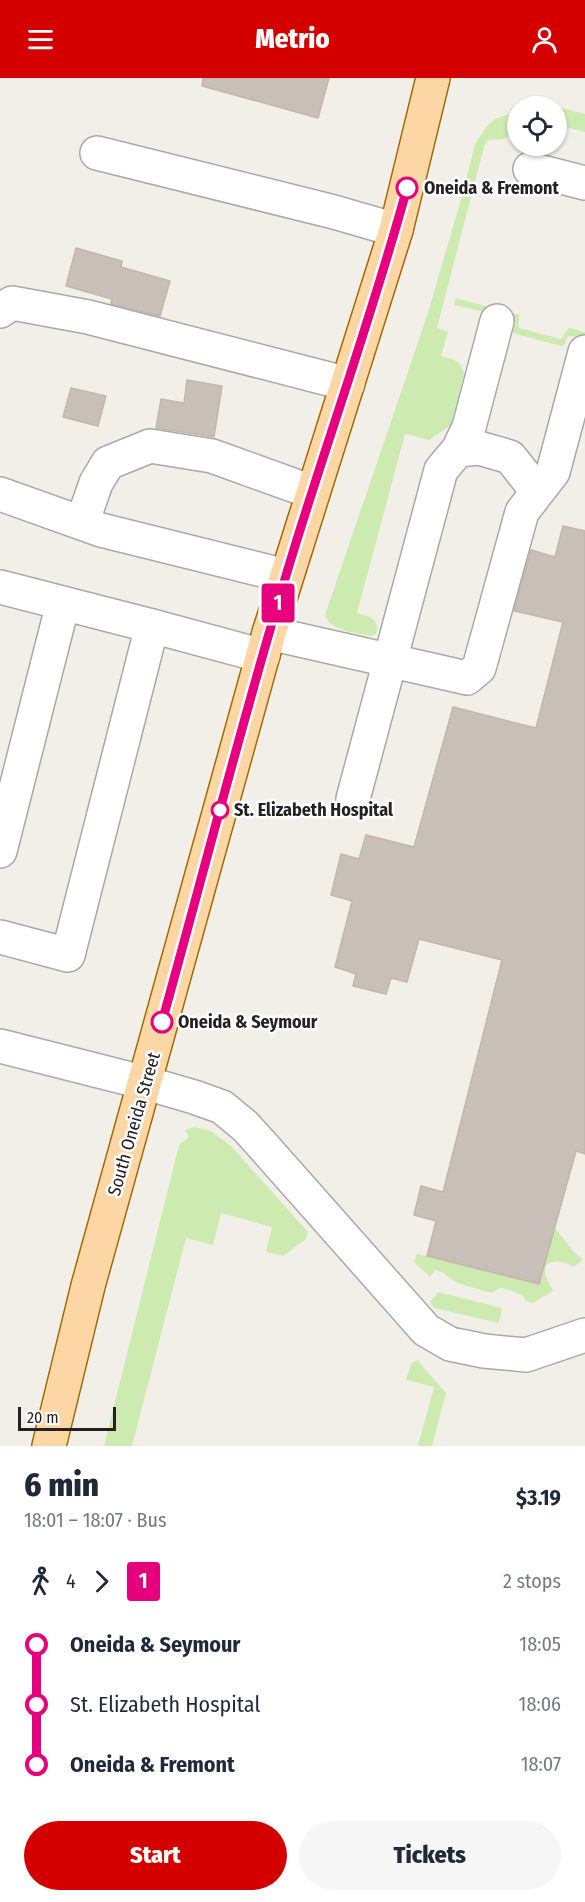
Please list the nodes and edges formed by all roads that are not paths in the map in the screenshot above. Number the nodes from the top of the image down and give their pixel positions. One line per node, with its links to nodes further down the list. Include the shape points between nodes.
1 (433, 78): 5 (main road, South Oneida Street)
2 (97, 153): 5 (street)
3 (530, 170): 4 (street)
4 (585, 183)
5 (396, 231): 9 (main road, South Oneida Street)
6 (0, 311): 9 (street, via 12,303 88,317)
7 (497, 321): 10 (street, via 469,427)
8 (585, 352): 11 (street, via 553,472)
9 (348, 384): 12 (main road, South Oneida Street)
10 (458, 450): 11 (street, via 479,448 510,457); 20 (street, via 441,470)
11 (537, 491): 20 (street, via 522,512 479,668 467,678)
12 (312, 492): 14 (street, via 212,456 150,446 108,463 96,483); 15 (main road, South Oneida Street)
13 (0, 494): 14 (street)
14 (82, 523): 15 (street)
15 (286, 576): 19 (main road, South Oneida Street)
16 (0, 588): 17 (street)
17 (63, 603): 18 (street); 22 (street)
18 (152, 626): 19 (street); 23 (street, via 68,955)
19 (266, 644): 20 (street); 25 (main road, South Oneida Street)
20 (391, 661): 21 (street)
21 (353, 799)
22 (0, 851)
23 (0, 937)
24 (0, 1046): 25 (street)
25 (146, 1083): 26 (street, via 222,1107 245,1126 426,1330 450,1344 526,1355); 27 (main road, South Oneida Street, via 88,1286)
26 (585, 1335)
27 (49, 1446)

